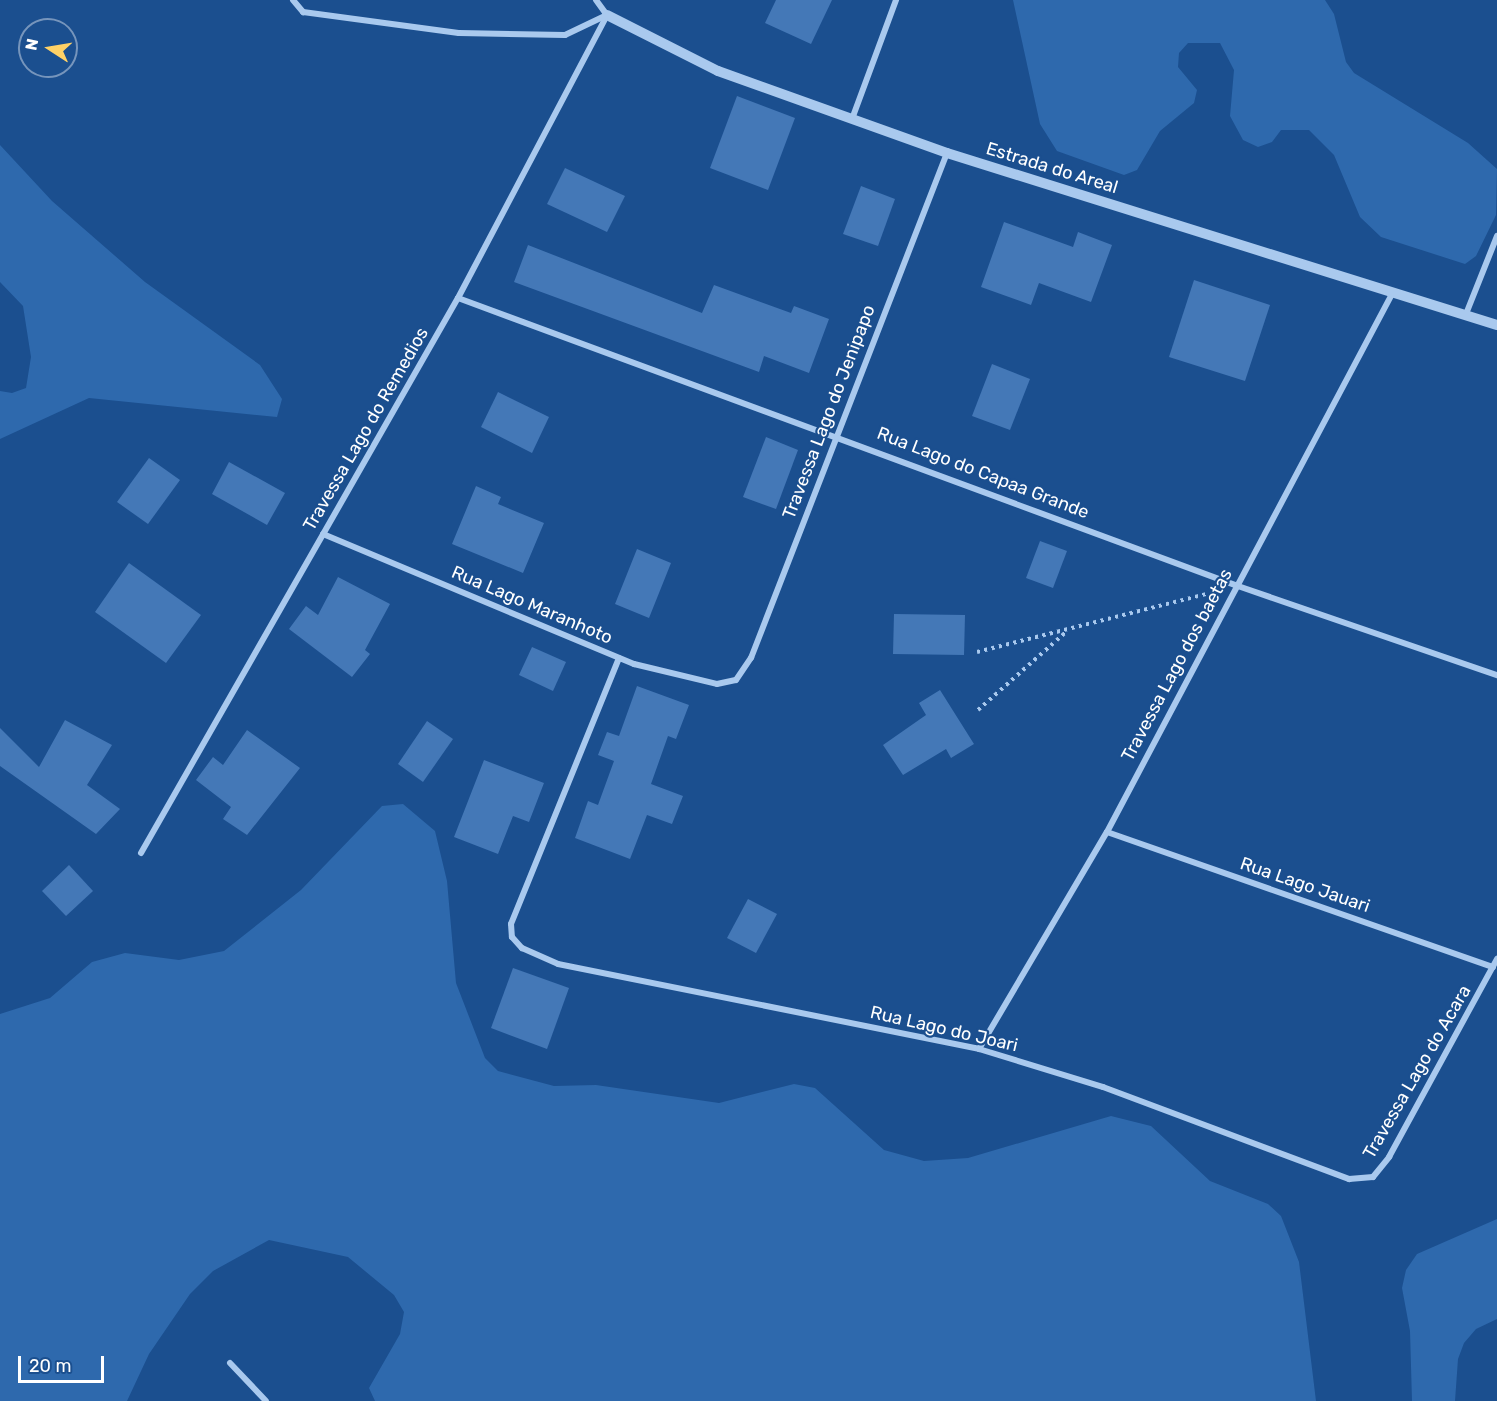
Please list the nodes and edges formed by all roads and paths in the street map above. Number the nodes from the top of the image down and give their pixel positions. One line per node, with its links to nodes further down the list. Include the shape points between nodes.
1 (293, 0): 4 (street, via 303,12 459,33 566,35)
2 (596, 0): 4 (street)
3 (896, 0): 5 (street)
4 (607, 15): 5 (street, Estrada do Areal, via 718,71); 9 (street, Travessa Lago do Remedios)
5 (852, 119): 6 (street, Estrada do Areal)
6 (946, 153): 8 (street, Estrada do Areal); 12 (street, Travessa Lago do Jenipapo)
7 (1497, 236): 10 (street)
8 (1394, 291): 10 (street, Estrada do Areal); 14 (street, Travessa Lago dos baetas)
9 (458, 298): 12 (street, Rua Lago do Capaa Grande); 13 (street, Travessa Lago do Remedios)
10 (1466, 314): 11 (street, Estrada do Areal)
11 (1497, 325)
12 (836, 434): 14 (street, Rua Lago do Capaa Grande); 19 (street, Travessa Lago do Jenipapo, via 751,658)
13 (323, 534): 17 (street, Rua Lago Maranhoto); 22 (street, Travessa Lago do Remedios)
14 (1235, 585): 15 (path); 18 (street, Rua Lago do Capaa Grande); 21 (street, Travessa Lago dos baetas)
15 (1066, 632): 16 (path); 20 (path)
16 (977, 652)
17 (619, 658): 19 (street, Rua Lago Maranhoto, via 683,678 717,684); 25 (street, Rua Lago do Joari, via 511,924 512,937 522,948 558,964)
18 (1497, 675)
19 (736, 680)
20 (978, 710)
21 (1107, 832): 24 (street, Rua Lago Jauari); 25 (street, Travessa Lago dos baetas)
22 (141, 853)
23 (1497, 959): 24 (street, Travessa Lago do Acara)
24 (1493, 967): 26 (street, Travessa Lago do Acara, via 1389,1157 1373,1177)
25 (979, 1049): 26 (street, Rua Lago do Joari, via 1103,1087)
26 (1349, 1179)
27 (230, 1363): 28 (street)
28 (266, 1401)

